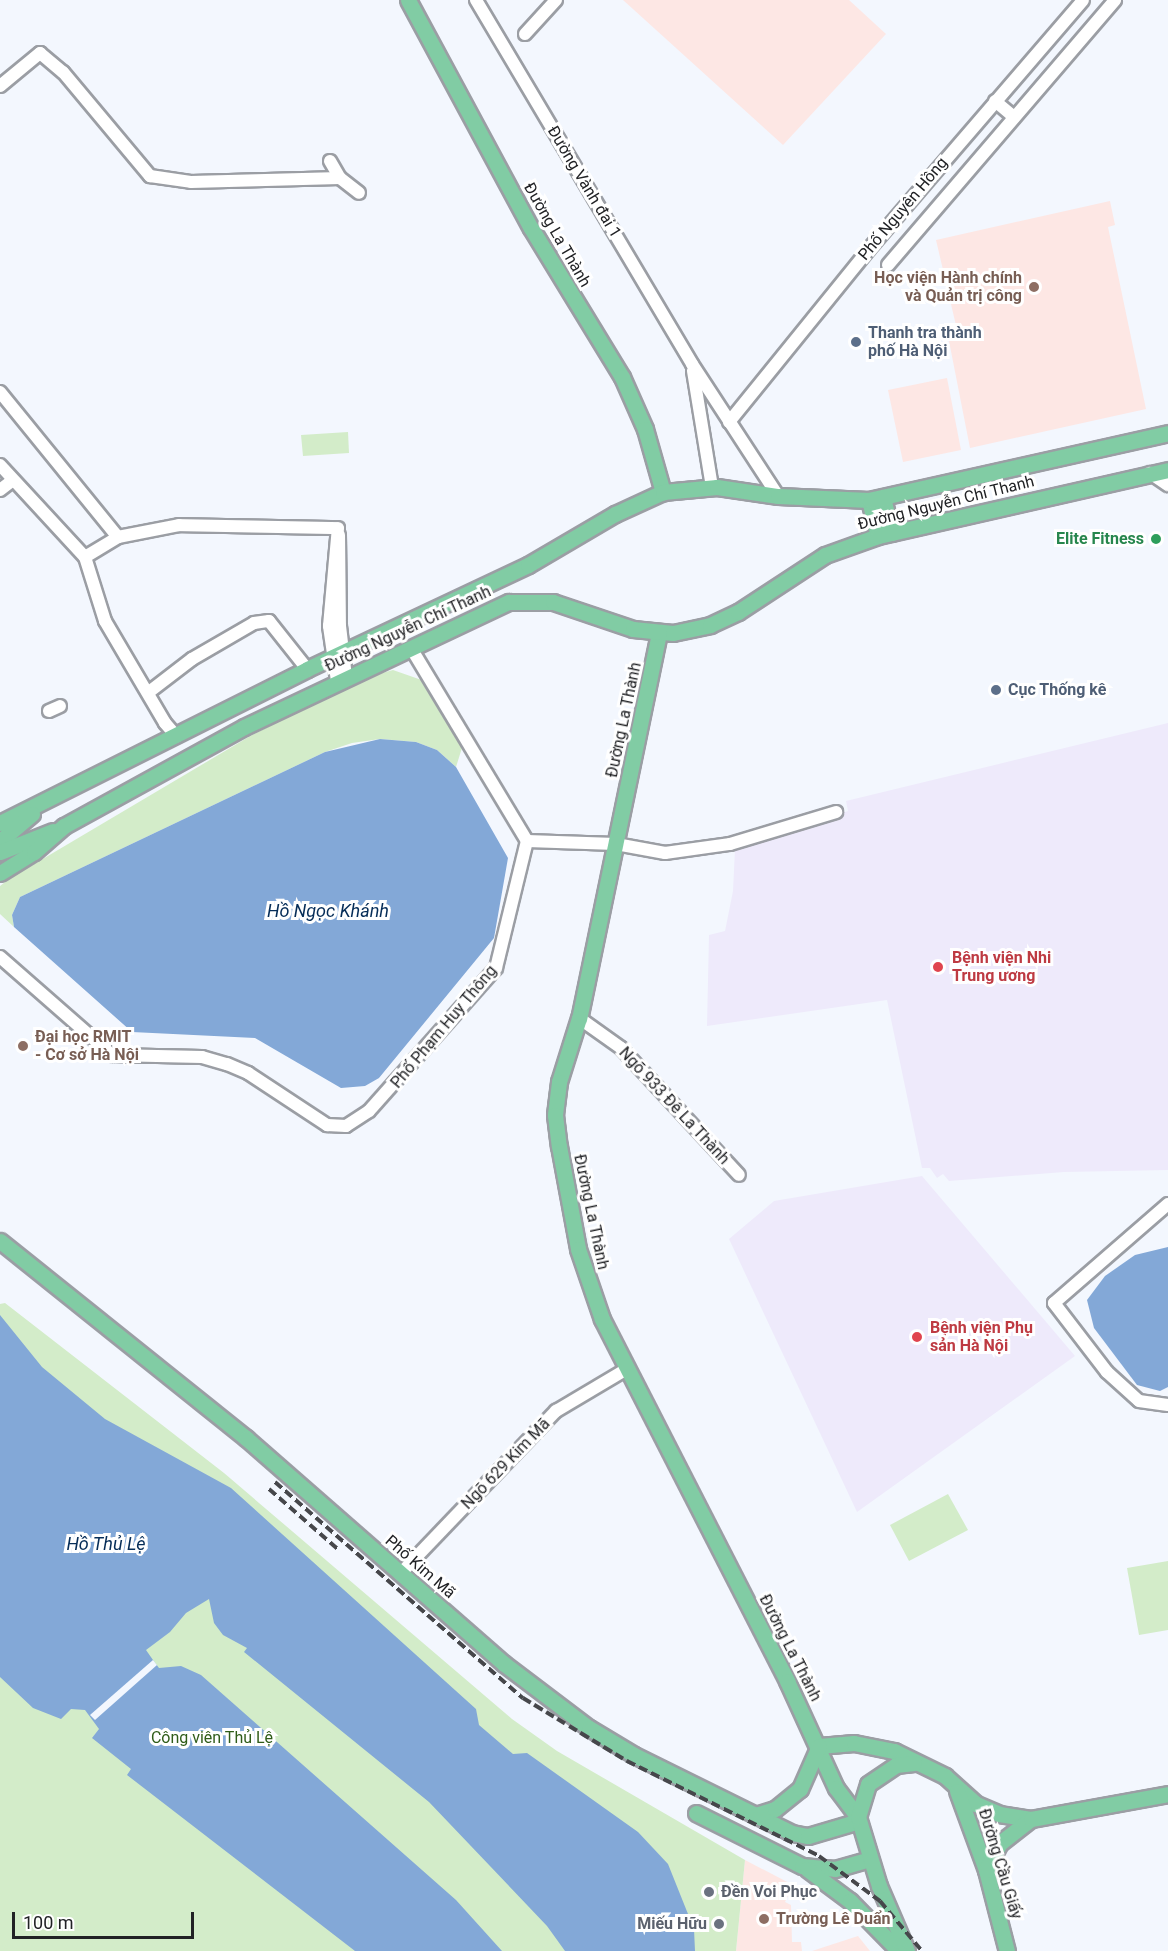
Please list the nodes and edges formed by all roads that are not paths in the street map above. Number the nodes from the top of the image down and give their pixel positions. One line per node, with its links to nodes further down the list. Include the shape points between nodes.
1 (408, 0): 25 (main road, Đường La Thành, via 531,228 622,377 645,429)
2 (476, 0): 14 (street, Đường Vành đai 1)
3 (556, 0): 6 (street)
4 (1083, 0): 8 (street, Phố Nguyên Hồng)
5 (1115, 0): 9 (street, Phố Nguyên Hồng)
6 (525, 34)
7 (0, 86): 11 (street, via 40,52 150,176 191,182)
8 (995, 101): 9 (street); 16 (street, Phố Nguyên Hồng)
9 (1014, 117): 13 (street, Phố Nguyên Hồng)
10 (330, 161): 11 (street)
11 (340, 178): 12 (street)
12 (359, 194)
13 (888, 266)
14 (692, 364): 16 (street, Đường Vành đai 1); 23 (street)
15 (0, 392): 29 (street)
16 (729, 422): 26 (street, Đường Vành đai 1)
17 (1168, 433): 27 (main road, Đường Nguyễn Chí Thanh)
18 (0, 465): 21 (street)
19 (1168, 470): 20 (main road, Đường Nguyễn Chí Thanh)
20 (1150, 473): 22 (street); 28 (main road, Đường Nguyễn Chí Thanh)
21 (13, 480): 24 (street); 30 (street)
22 (1168, 485)
23 (712, 487): 25 (main road, Đường Nguyễn Chí Thanh); 26 (main road, Đường Nguyễn Chí Thanh)
24 (0, 490)
25 (663, 492): 31 (main road, Đường Nguyễn Chí Thanh)
26 (778, 496): 27 (main road, Đường Nguyễn Chí Thanh)
27 (876, 499): 28 (main road)
28 (884, 535): 33 (main road, Đường Nguyễn Chí Thanh, via 825,555 710,626)
29 (118, 537): 30 (street); 35 (street, via 179,525 338,528)
30 (85, 556): 38 (street, via 99,608)
31 (500, 578): 32 (main road); 35 (main road, Đường Nguyễn Chí Thanh)
32 (509, 602): 33 (main road, Đường Nguyễn Chí Thanh, via 553,602 613,623); 34 (main road, Đường Nguyễn Chí Thanh)
33 (659, 633): 46 (main road, Đường La Thành)
34 (411, 648): 37 (main road, Đường Nguyễn Chí Thanh); 45 (street)
35 (338, 655): 36 (main road, Đường Nguyễn Chí Thanh); 37 (street)
36 (308, 669): 38 (street, via 269,621 254,623 192,659); 39 (main road, Đường Nguyễn Chí Thanh)
37 (341, 679): 43 (main road, Đường Nguyễn Chí Thanh, via 244,727)
38 (149, 692): 39 (street)
39 (177, 737): 40 (main road, Đường Nguyễn Chí Thanh)
40 (49, 801): 42 (main road, Đường Nguyễn Chí Thanh); 44 (main road)
41 (836, 813): 46 (street, via 730,844 664,852)
42 (0, 823)
43 (64, 826): 47 (main road); 48 (main road, Đường Nguyễn Chí Thanh, via 34,852)
44 (0, 841)
45 (527, 841): 46 (street); 49 (street, Phố Phạm Huy Thông, via 496,968 408,1063 383,1099 346,1126 327,1125 227,1064 202,1057 112,1055)
46 (616, 844): 50 (main road, Đường La Thành)
47 (0, 852)
48 (0, 873)
49 (0, 957)
50 (579, 1018): 51 (street, Ngõ 933 Đê La Thành, via 621,1048); 54 (main road, Đường La Thành, via 559,1082 555,1115 559,1146 578,1249 602,1320)
51 (739, 1175)
52 (1168, 1204): 55 (street, via 1054,1303 1107,1372 1138,1401)
53 (0, 1241): 56 (main road, Phố Kim Mã, via 246,1438)
54 (625, 1370): 56 (street, Ngõ 629 Kim Mã, via 556,1411); 57 (main road, Đường La Thành)
55 (1168, 1405)
56 (400, 1574): 61 (main road, Phố Kim Mã, via 581,1722 634,1755)
57 (819, 1746): 58 (main road, via 875,1745); 61 (main road, via 800,1789 775,1809); 63 (main road, Đường La Thành, via 836,1788)
58 (914, 1763): 59 (main road, via 945,1776); 63 (main road, via 896,1765 868,1784)
59 (957, 1789): 64 (main road, via 989,1811); 68 (main road, Đường Cầu Giấy)
60 (1168, 1794): 64 (main road)
61 (751, 1812): 63 (main road, Phố Kim Mã, via 777,1827 808,1836); 65 (main road)
62 (696, 1813): 65 (main road)
63 (858, 1819): 66 (main road)
64 (1031, 1819): 68 (main road, via 1000,1843)
65 (734, 1832): 67 (main road)
66 (869, 1859): 67 (main road, via 835,1869); 70 (main road)
67 (802, 1866): 69 (main road, via 850,1901)
68 (986, 1870): 71 (main road, Đường Cầu Giấy)
69 (899, 1951)
70 (908, 1951)
71 (1008, 1951)

